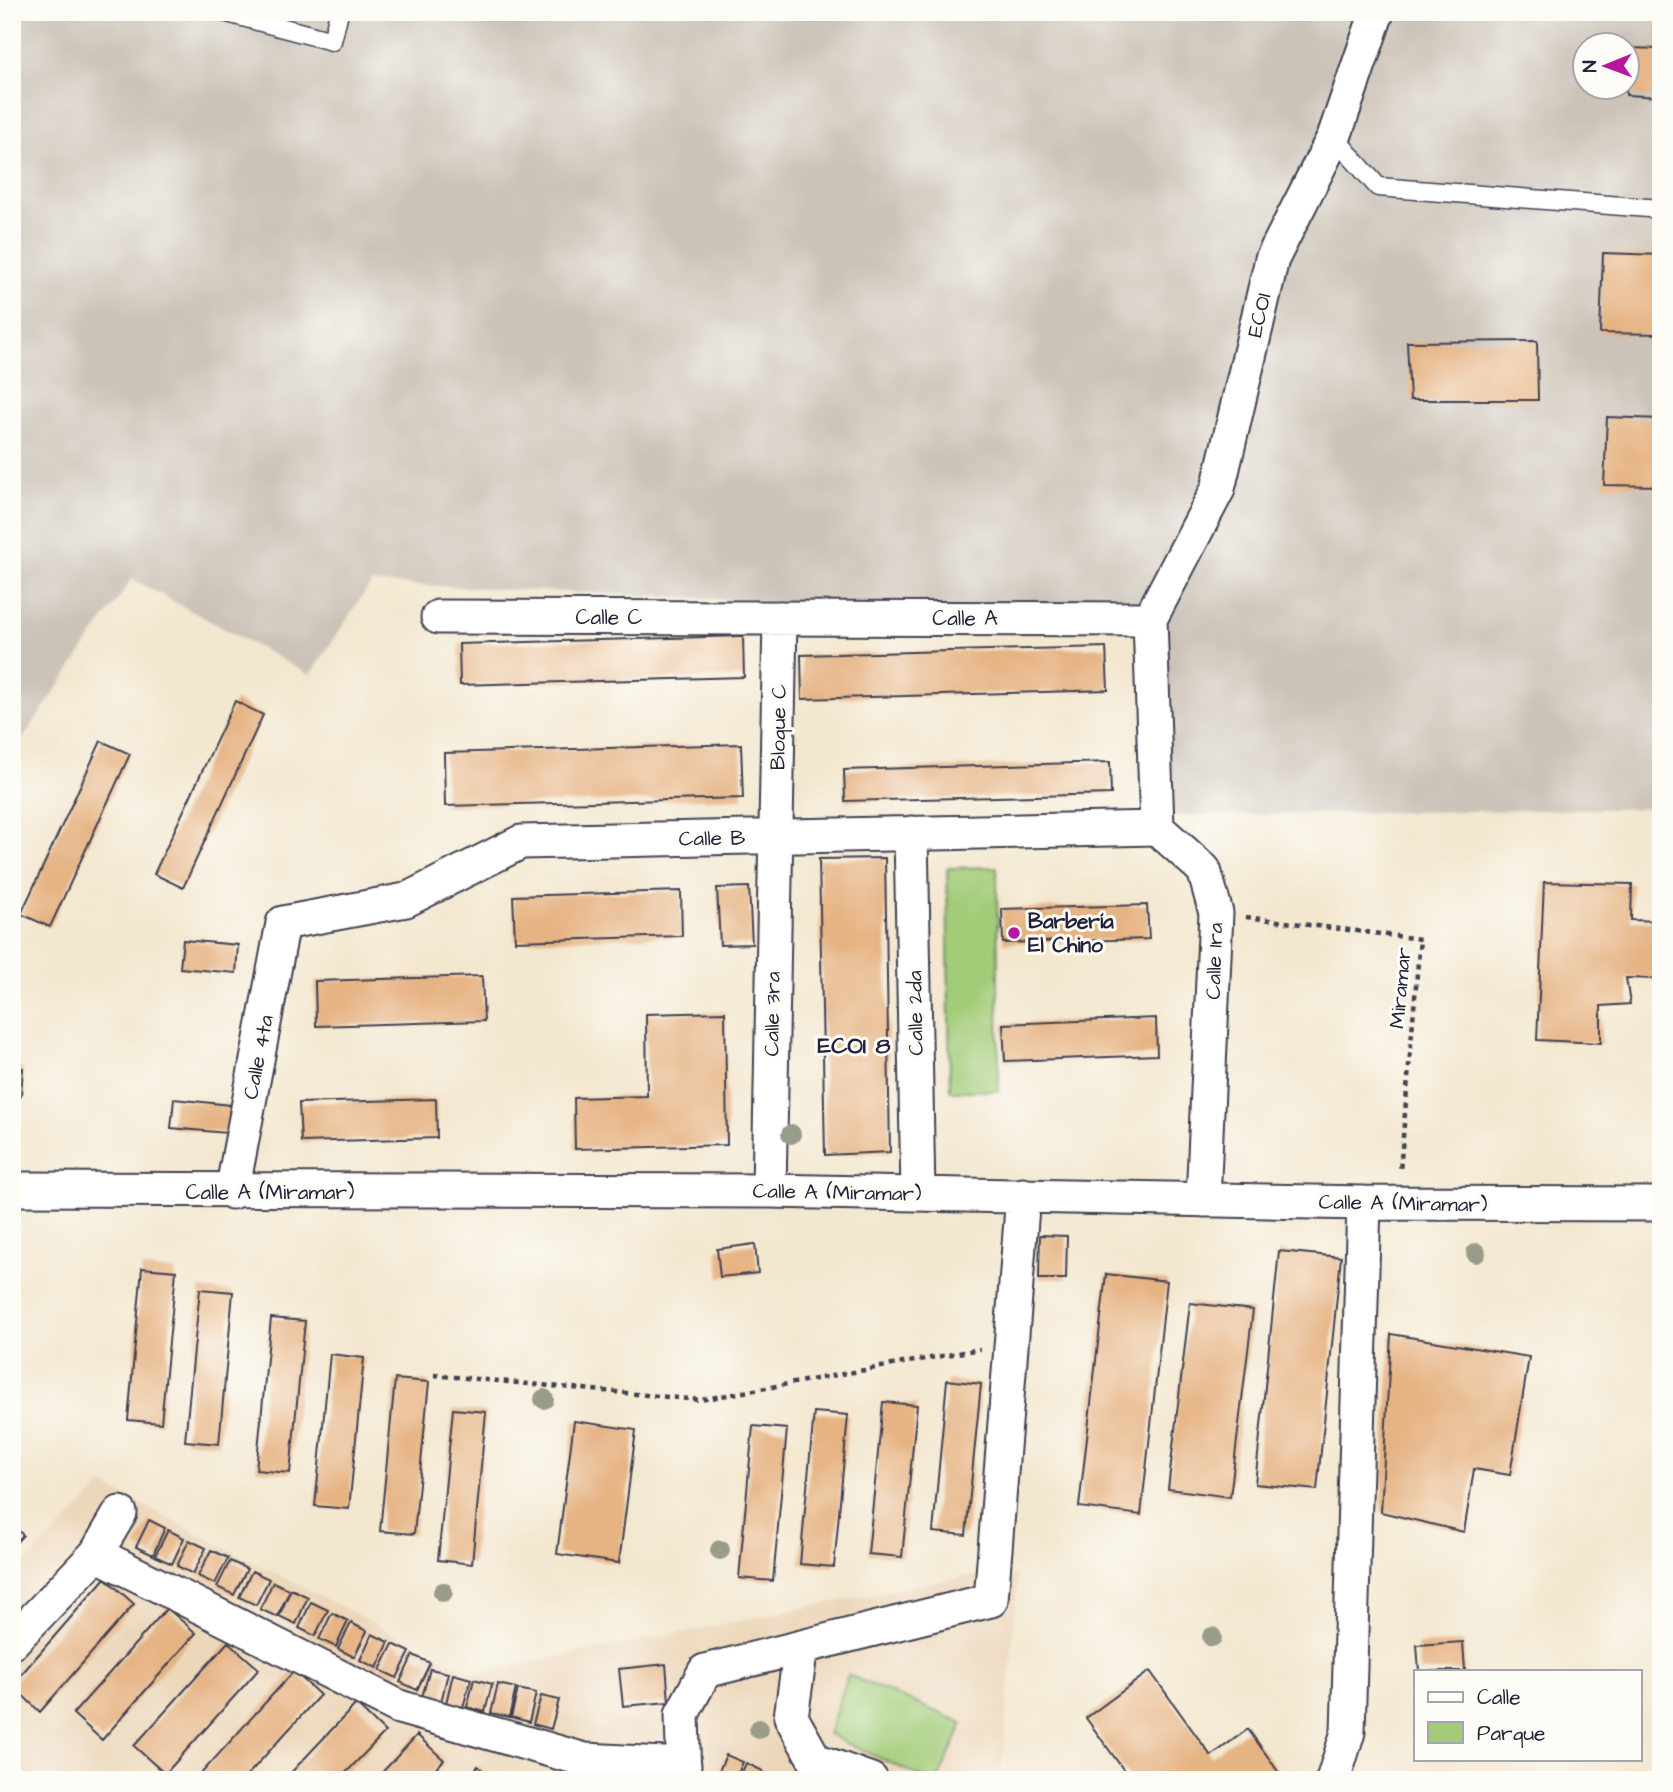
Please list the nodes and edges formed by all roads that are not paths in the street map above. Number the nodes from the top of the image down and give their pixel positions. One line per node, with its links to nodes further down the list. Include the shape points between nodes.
1 (224, 12): 2 (lane, via 332,41)
2 (339, 12)
3 (1377, 12): 4 (street, ECOI)
4 (1334, 137): 5 (lane, via 1378,187); 8 (street, ECOI, via 1272,259 1218,489)
5 (1661, 209)
6 (438, 617): 7 (street, Calle C)
7 (780, 618): 8 (street, Calle A); 11 (street, Bloque C)
8 (1150, 619): 9 (street)
9 (1157, 828): 10 (street, Calle B); 18 (street, Calle 1ra, via 1204,870 1216,913)
10 (911, 833): 11 (street, Calle B); 16 (street, Calle 2da)
11 (776, 836): 12 (street, Calle B, via 521,842 406,900); 14 (street, Calle 3ra)
12 (284, 923): 15 (street, Calle 4ta)
13 (12, 1189): 15 (street, Calle A (Miramar))
14 (768, 1191): 15 (street, Calle A (Miramar)); 16 (street, Calle A (Miramar))
15 (232, 1192)
16 (918, 1193): 17 (street, Calle A (Miramar))
17 (1023, 1195): 18 (street, Calle A (Miramar)); 24 (street, via 991,1600)
18 (1203, 1199): 19 (street, Calle A (Miramar))
19 (1364, 1203): 20 (street, Calle A (Miramar)); 27 (street, via 1348,1732)
20 (1661, 1204)
21 (120, 1513): 22 (street)
22 (96, 1554): 23 (street); 25 (street, via 398,1707 584,1760)
23 (12, 1642)
24 (801, 1647): 25 (street, via 705,1671 682,1714); 26 (street, via 791,1717 815,1760)
25 (684, 1772)
26 (871, 1780)
27 (1333, 1780)

